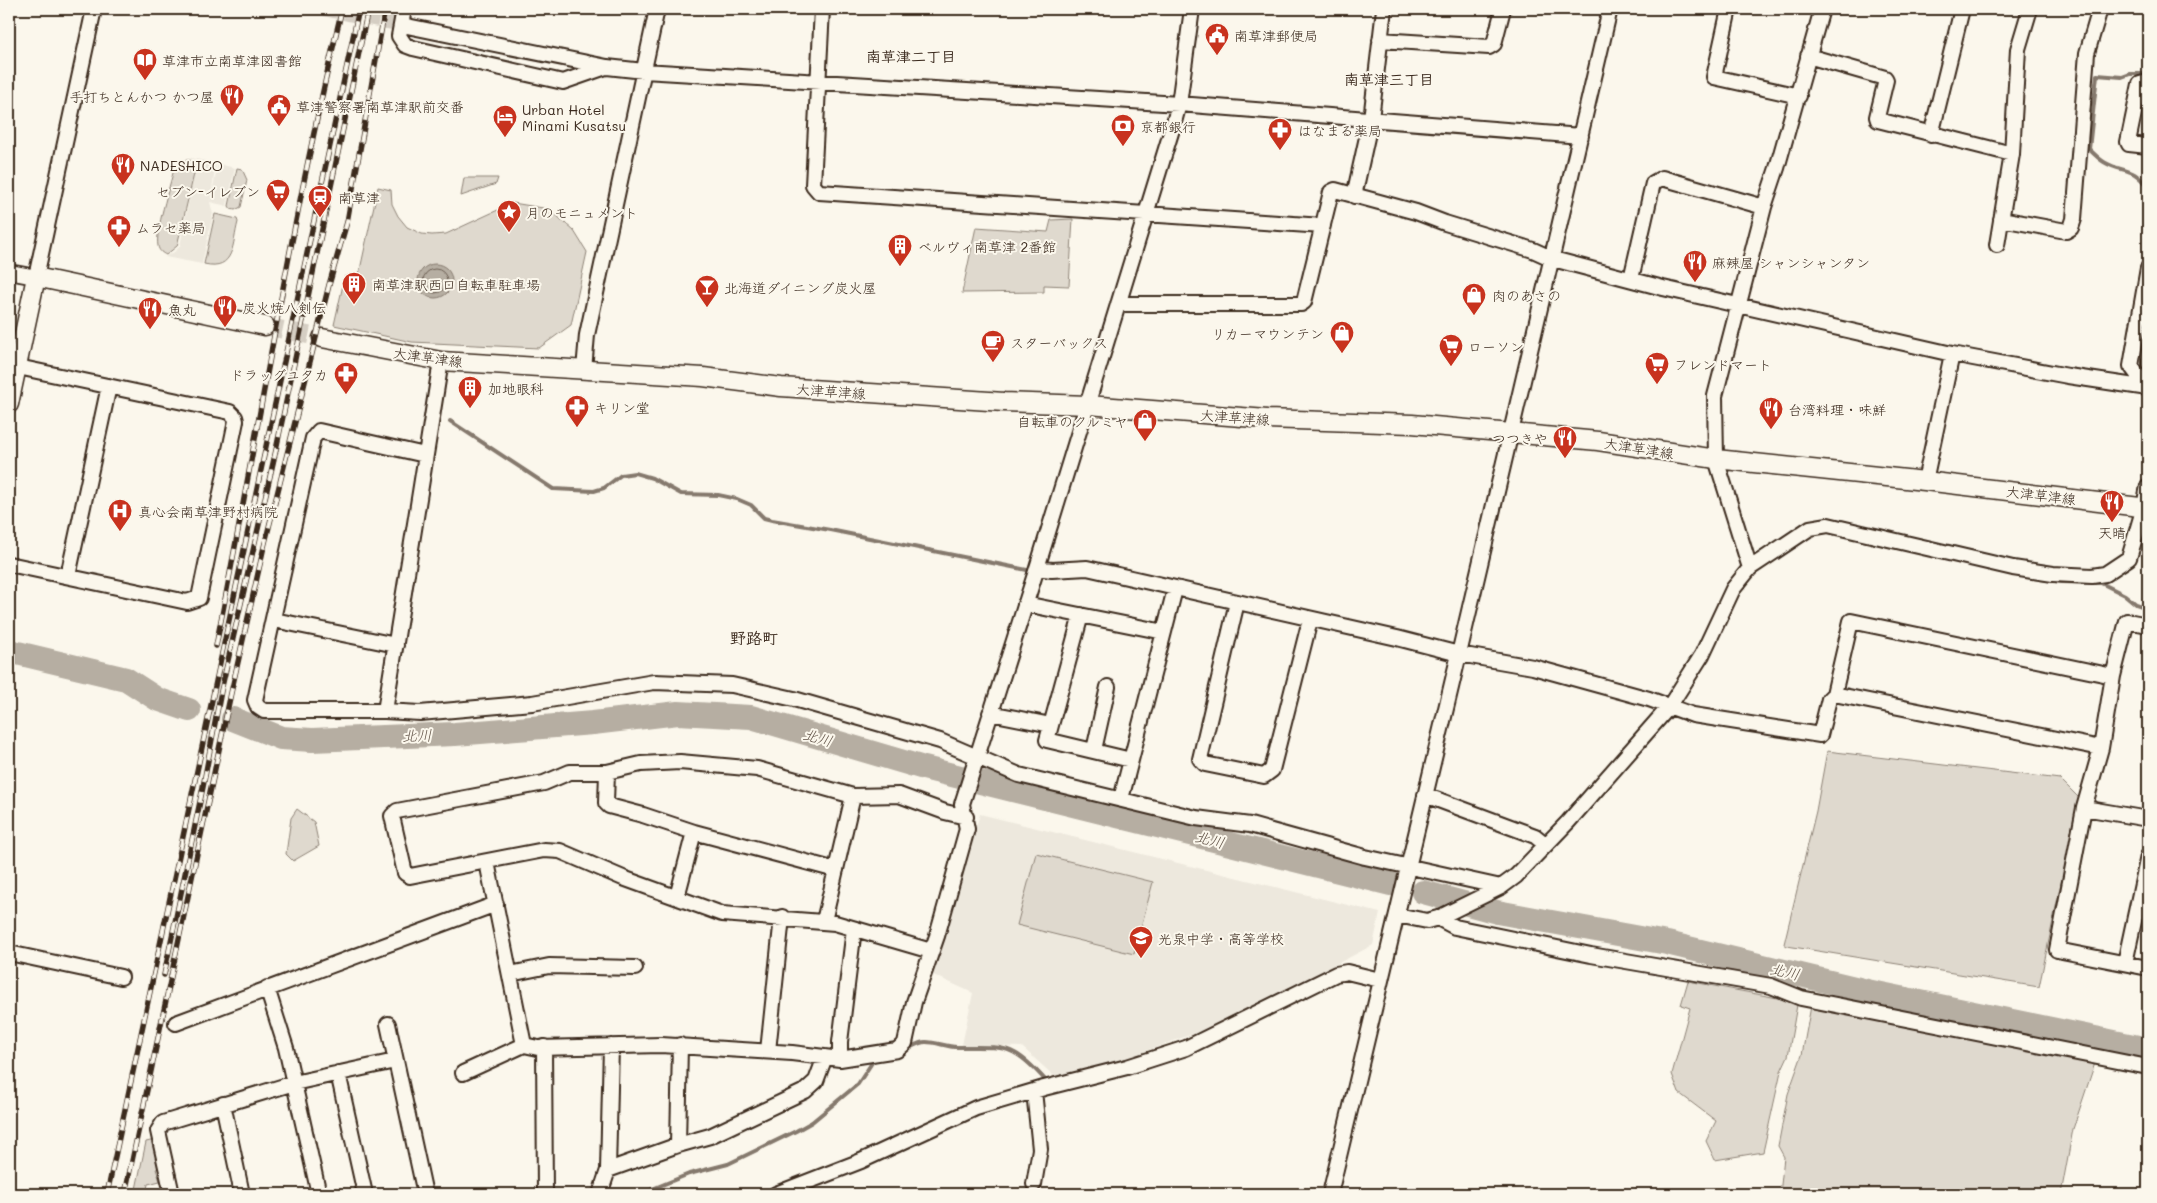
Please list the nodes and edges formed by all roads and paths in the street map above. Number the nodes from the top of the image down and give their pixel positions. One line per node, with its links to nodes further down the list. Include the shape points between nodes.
1 (94, 9): 37 (street)
2 (404, 9): 17 (street, via 399,36 413,48 563,82)
3 (657, 9): 18 (street)
4 (822, 9): 19 (street)
5 (1192, 9): 22 (street)
6 (1384, 9): 15 (street)
7 (1503, 9): 15 (street, via 1494,44 1489,48)
8 (1610, 9): 25 (street)
9 (1729, 9): 21 (street, via 1714,77)
10 (1822, 9): 16 (street)
11 (1962, 9): 24 (street)
12 (2030, 9): 27 (street, via 2018,49)
13 (2100, 9): 31 (street, via 2087,54 2071,228 2066,231)
14 (407, 26): 17 (street)
15 (1380, 40): 23 (street)
16 (1808, 56): 21 (street); 24 (street, via 1885,78 1878,120)
17 (607, 67): 18 (street)
18 (644, 71): 19 (street); 46 (street, via 587,334)
19 (818, 81): 22 (street); 30 (street, via 813,185 819,192)
20 (2148, 82): 26 (street, via 2140,84 2128,142)
21 (1798, 96): 29 (street)
22 (1179, 104): 23 (street); 30 (street)
23 (1371, 119): 25 (street); 28 (street)
24 (1931, 135): 27 (street)
25 (1581, 136): 34 (street)
26 (2148, 146)
27 (2012, 154): 31 (street)
28 (1354, 196): 32 (street, via 1335,190 1331,192); 34 (street, via 1534,250)
29 (1764, 207): 38 (street, via 1662,178 1653,183); 40 (street)
30 (1146, 215): 32 (street); 39 (street)
31 (2001, 219): 33 (street)
32 (1323, 226): 39 (street, via 1301,304)
33 (1997, 245)
34 (1552, 260): 38 (street); 51 (street)
35 (2148, 268): 48 (street, via 2131,366)
36 (9, 272): 37 (street)
37 (36, 278): 41 (main road); 45 (main road)
38 (1630, 279): 40 (street)
39 (1118, 304): 50 (street)
40 (1739, 304): 43 (street); 53 (street, via 1715,396)
41 (265, 326)
42 (322, 338): 44 (main road, 大津草津線)
43 (1952, 354): 48 (street); 54 (street)
44 (440, 362): 46 (main road, 大津草津線); 52 (street)
45 (18, 367): 47 (street); 49 (main road)
46 (584, 370): 50 (main road, 大津草津線, via 703,377 781,387)
47 (109, 386): 60 (street); 60 (street, via 230,412 235,416 199,598 187,602)
48 (2144, 387)
49 (9, 404)
50 (1088, 405): 51 (main road, 大津草津線, via 1268,420 1412,424); 58 (street)
51 (1511, 433): 53 (main road, 大津草津線); 70 (street)
52 (425, 455): 65 (street, via 317,433 313,438); 69 (street)
53 (1716, 460): 54 (main road, 大津草津線); 59 (street)
54 (1925, 481): 56 (main road, 大津草津線)
55 (2148, 486): 56 (street)
56 (2146, 507): 59 (street, via 2128,558 2105,574 2070,576 2013,568 1828,524 1810,528)
57 (9, 564): 60 (street)
58 (1037, 568): 61 (street, via 1088,568); 63 (street)
59 (1750, 568): 74 (street, via 1733,589 1702,655)
60 (68, 576)
61 (1175, 588): 62 (street); 68 (street)
62 (1237, 602): 66 (street); 66 (street, via 1200,759 1205,764 1264,776 1272,770)
63 (1025, 604): 64 (street); 76 (street)
64 (1081, 615): 68 (street); 77 (street)
65 (274, 620): 69 (street); 75 (street, via 256,700 258,707 270,713)
66 (1310, 620): 70 (street)
67 (2148, 625): 71 (street, via 2127,621)
68 (1164, 632): 81 (street)
69 (396, 645): 75 (street)
70 (1459, 654): 74 (street, via 1533,667); 83 (street)
71 (2113, 676): 73 (street, via 1851,621); 78 (street)
72 (1108, 687): 79 (street)
73 (1834, 694): 74 (street, via 1829,699 1820,736 1693,715); 78 (street)
74 (1669, 706): 90 (street)
75 (385, 711): 80 (street, via 420,713 532,703 654,682 732,685 794,699 940,741)
76 (990, 713): 77 (street); 80 (street)
77 (1051, 725): 79 (street, via 1047,740)
78 (2101, 748): 86 (street)
79 (1094, 750): 81 (street)
80 (976, 758): 85 (street, via 1019,775); 87 (street)
81 (1131, 760): 85 (street)
82 (607, 772): 84 (street, via 641,764 716,764 757,769); 89 (street, via 606,803 609,806); 92 (street, via 570,772 544,783 397,810 392,816 405,872 410,876)
83 (1425, 795): 90 (street, via 1535,836); 93 (street)
84 (853, 796): 87 (street, via 900,795 945,812); 94 (street)
85 (1121, 799): 93 (street, via 1196,818 1250,825)
86 (2084, 808): 88 (street); 105 (street, via 2057,950)
87 (964, 810): 103 (street, via 967,829)
88 (2148, 820)
89 (694, 832): 94 (street); 96 (street)
90 (1545, 844): 95 (street, via 1516,876)
91 (2148, 856): 105 (street)
92 (487, 862): 96 (street, via 544,850 560,851); 97 (street)
93 (1407, 869): 95 (street); 98 (street)
94 (836, 870): 101 (street)
95 (1496, 889): 99 (street)
96 (677, 898): 100 (street, via 722,914)
97 (496, 904): 108 (street); 111 (street)
98 (1397, 915): 99 (street, via 1427,921); 110 (street)
99 (1441, 916): 122 (street, via 1455,927 1771,986 1801,998)
100 (782, 917): 101 (street); 118 (street)
101 (824, 921): 102 (street)
102 (854, 928): 103 (street); 120 (street)
103 (930, 951): 120 (street, via 904,1043 897,1050)
104 (9, 954): 109 (street)
105 (2125, 963): 107 (street)
106 (635, 968): 108 (street, via 554,966)
107 (2148, 968)
108 (510, 974): 114 (street)
109 (120, 977)
110 (1380, 980): 126 (street, via 1347,972 1336,974 1186,1048); 139 (street)
111 (267, 988): 112 (street); 125 (street)
112 (176, 1023)
113 (388, 1024): 121 (street)
114 (524, 1045): 115 (street); 124 (street)
115 (544, 1046): 116 (street); 136 (street)
116 (611, 1046): 117 (street); 129 (street)
117 (680, 1046): 118 (street); 128 (street)
118 (768, 1051): 119 (street)
119 (825, 1057): 120 (street); 128 (street, via 816,1081 805,1092 710,1136)
120 (840, 1058)
121 (395, 1061): 123 (street); 135 (street)
122 (2148, 1066)
123 (338, 1073): 125 (street); 134 (street)
124 (463, 1073)
125 (294, 1083): 127 (street); 133 (street)
126 (1034, 1091): 130 (street, via 1040,1150); 138 (street, via 976,1108 861,1161)
127 (223, 1104): 131 (street, via 163,1123 158,1131); 132 (street)
128 (678, 1145): 129 (street)
129 (608, 1170): 137 (street)
130 (1034, 1184)
131 (172, 1194)
132 (242, 1194)
133 (318, 1194)
134 (365, 1194)
135 (425, 1194)
136 (545, 1194)
137 (600, 1194)
138 (776, 1194)
139 (1330, 1194)

